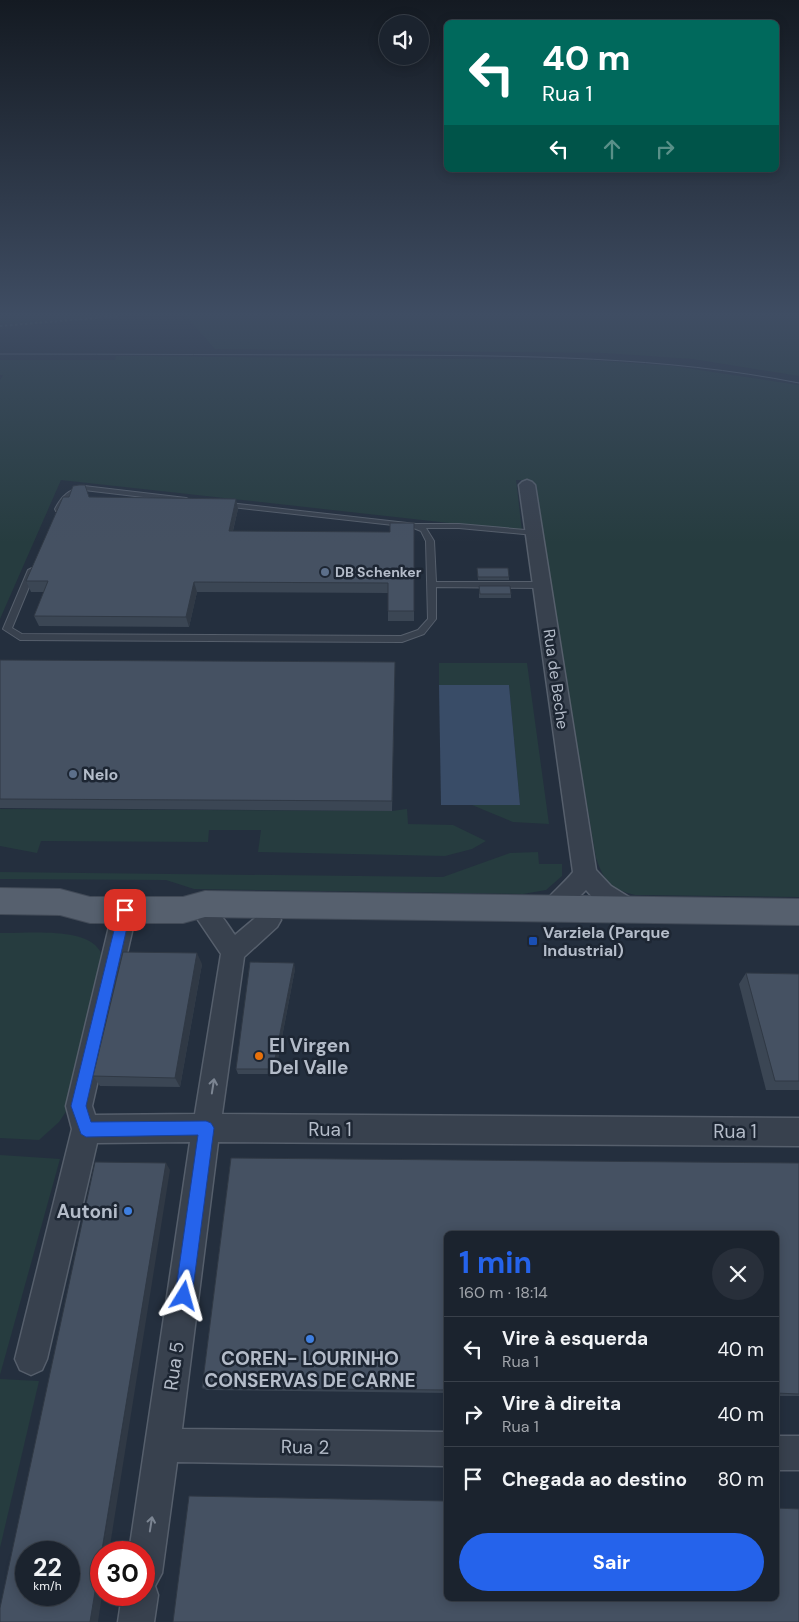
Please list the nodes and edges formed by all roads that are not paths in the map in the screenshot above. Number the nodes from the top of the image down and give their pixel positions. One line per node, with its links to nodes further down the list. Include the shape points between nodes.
1 (527, 485): 6 (street, Rua de Beche)
2 (193, 500): 4 (lane, via 84,488 64,497)
3 (213, 502): 5 (lane)
4 (57, 514)
5 (414, 526): 6 (lane, via 459,526); 8 (lane, via 424,530 430,542)
6 (534, 534): 9 (street, Rua de Beche)
7 (37, 559): 8 (lane, via 6,629 20,637 402,639 421,632 432,619)
8 (432, 584): 9 (lane)
9 (542, 585): 10 (street, Rua de Beche)
10 (585, 874): 12 (street, via 572,892); 13 (street, via 603,892)
11 (0, 902): 14 (main road, via 60,902)
12 (552, 909): 13 (main road); 17 (main road, via 205,904)
13 (629, 909): 16 (main road)
14 (90, 910): 15 (main road); 18 (main road, via 57,919)
15 (125, 910): 17 (main road); 23 (street, via 79,1106)
16 (799, 912)
17 (197, 915): 19 (main road); 21 (street)
18 (0, 918)
19 (269, 920): 20 (main road); 21 (street)
20 (799, 928)
21 (233, 952): 22 (street, Rua 5, one-way to 21)
22 (206, 1128): 23 (street, Rua 1); 24 (street, Rua 1); 26 (street, Rua 5)
23 (86, 1129): 25 (street)
24 (799, 1132)
25 (30, 1359)
26 (163, 1445): 27 (street, Rua 2); 30 (street, Rua 5, one-way to 26)
27 (444, 1449)
28 (779, 1453): 29 (street)
29 (799, 1453)
30 (149, 1541)
31 (138, 1606): 32 (street)
32 (136, 1622)

